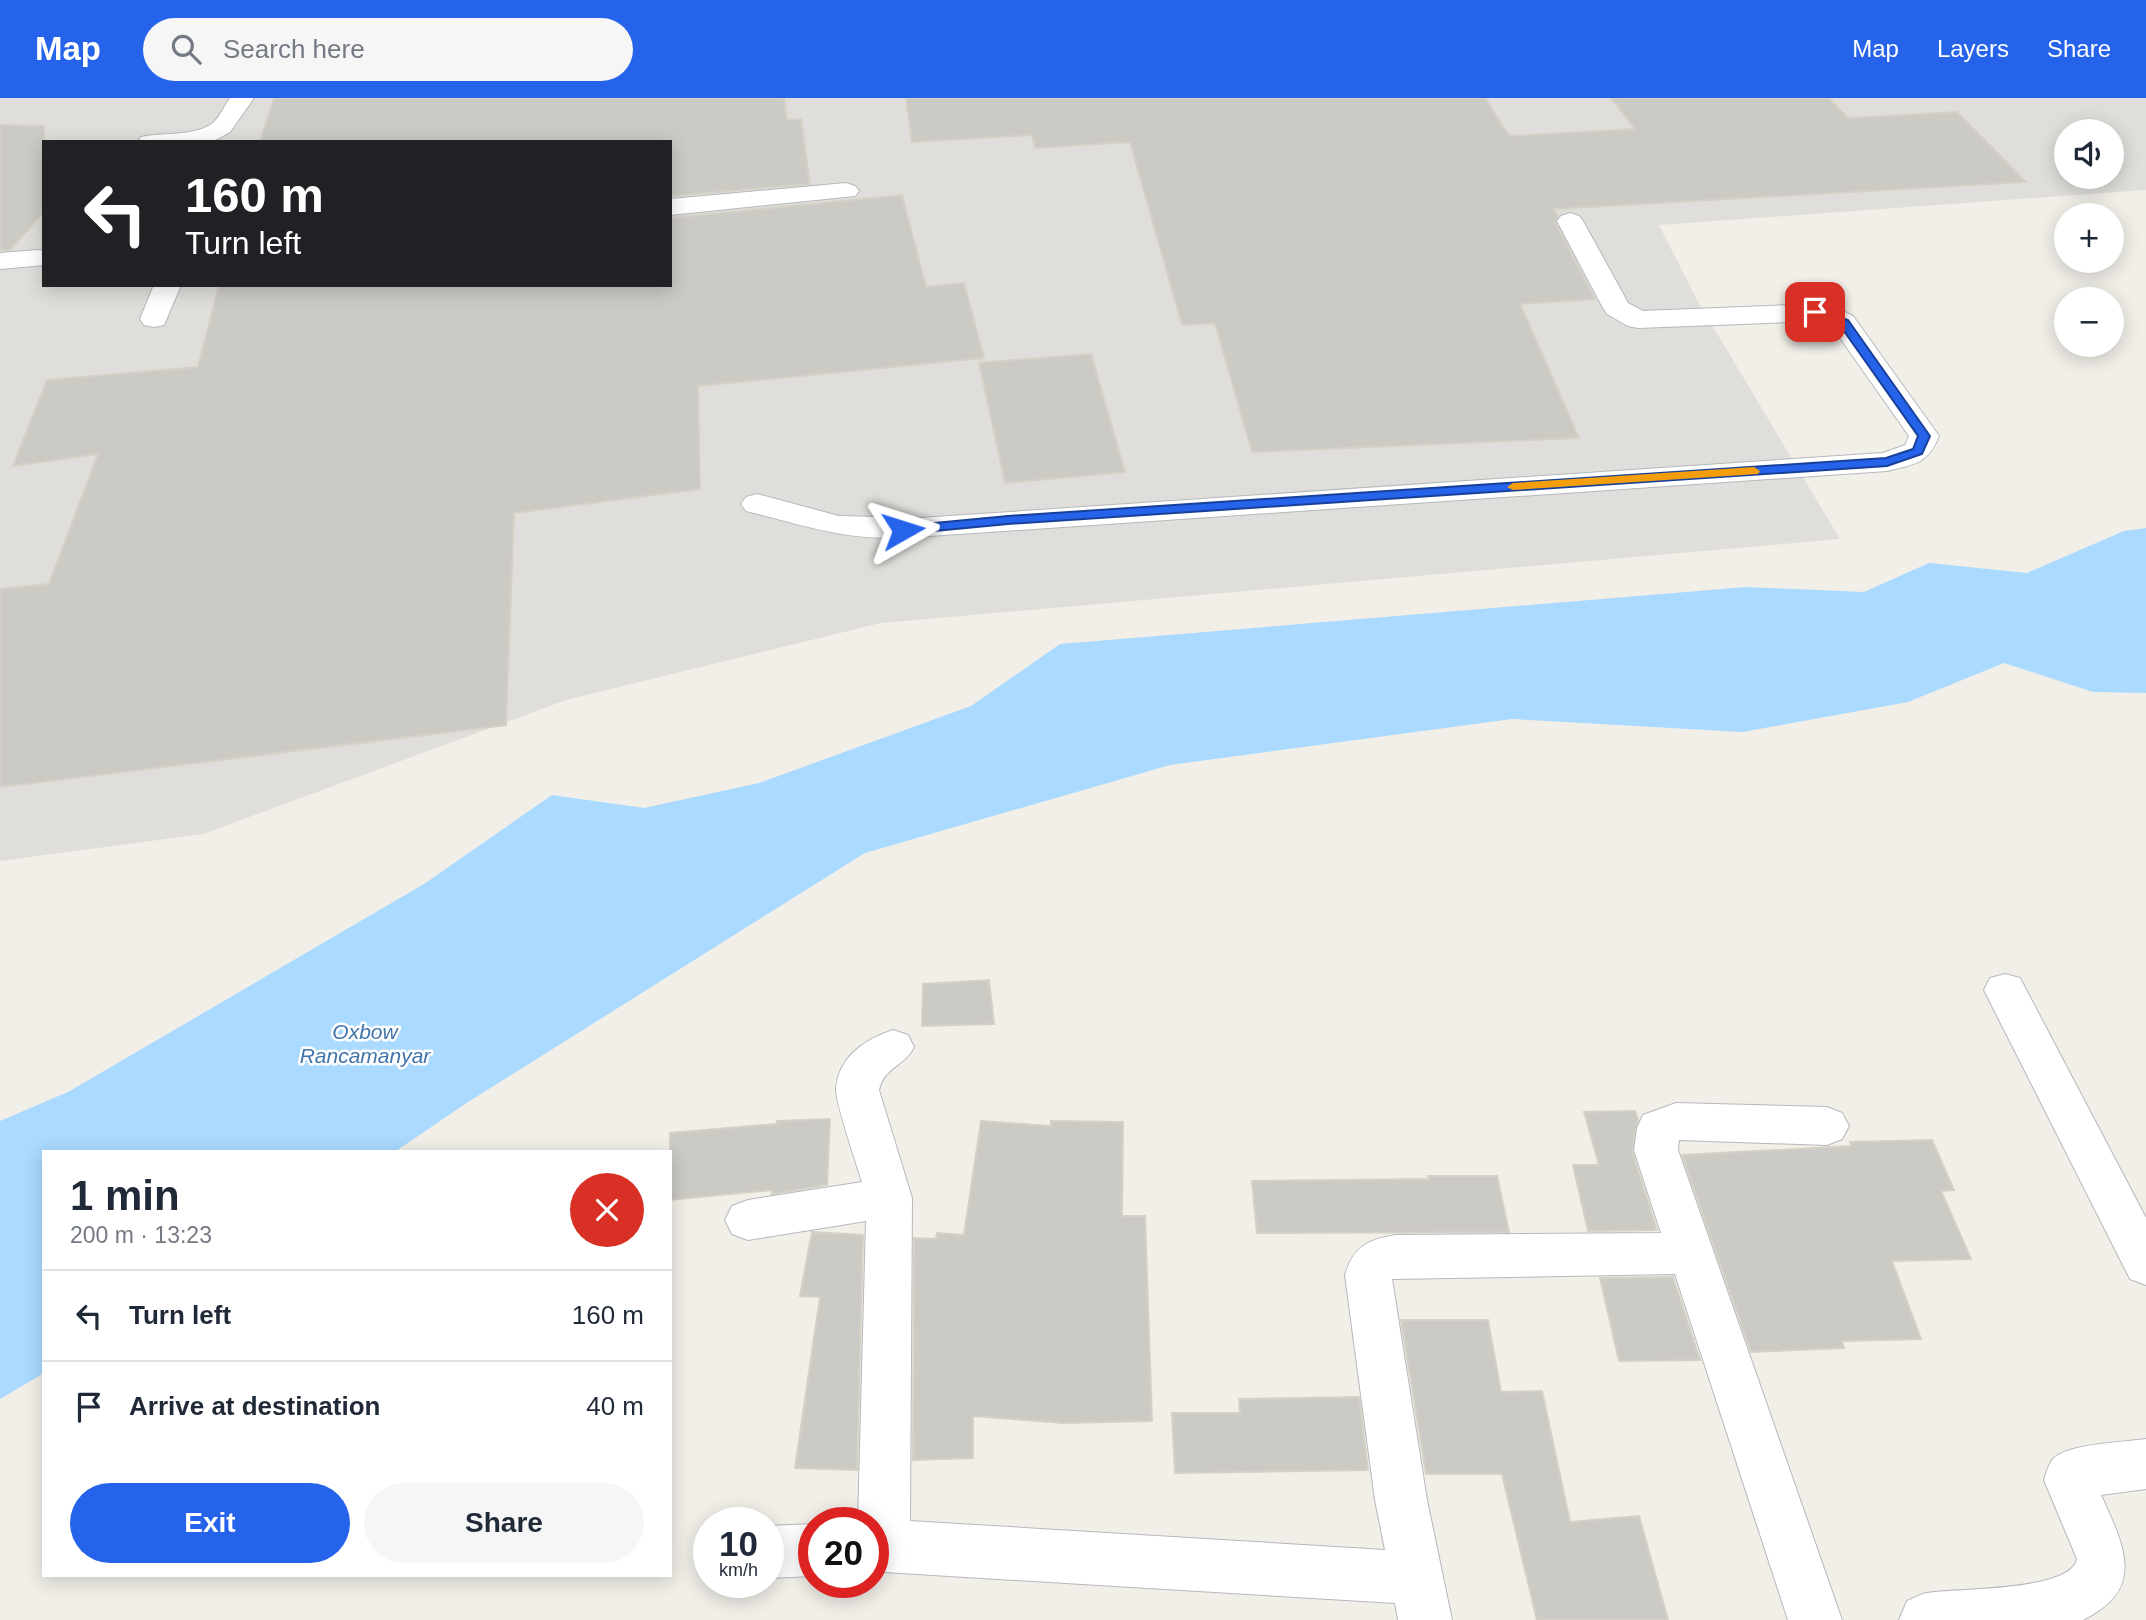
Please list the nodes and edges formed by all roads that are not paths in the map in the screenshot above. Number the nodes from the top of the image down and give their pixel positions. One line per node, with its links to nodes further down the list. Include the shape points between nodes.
1 (242, 98): 2 (street, via 222,127 205,136)
2 (168, 140)
3 (846, 191): 4 (street)
4 (672, 207)
5 (1570, 221): 10 (street, via 1617,308 1638,320 1815,312 1843,322 1924,436 1918,451 1887,462 903,530 819,522)
6 (38, 257): 7 (street)
7 (0, 261)
8 (167, 287): 9 (street)
9 (154, 319)
10 (757, 504)
11 (2005, 990): 17 (street)
12 (893, 1046): 14 (street, via 869,1060 857,1090)
13 (1828, 1126): 16 (street, via 1676,1121 1659,1128 1656,1150)
14 (889, 1198): 15 (street); 19 (street)
15 (748, 1220)
16 (1691, 1253): 21 (street, via 1396,1256 1383,1258 1370,1268 1401,1500); 22 (street)
17 (2146, 1264)
18 (2146, 1464): 23 (street, via 2080,1473 2069,1480 2104,1559 2106,1572 2100,1583 2049,1608)
19 (880, 1507)
20 (889, 1548): 21 (street)
21 (1421, 1599)
22 (1815, 1620)
23 (1926, 1620)

